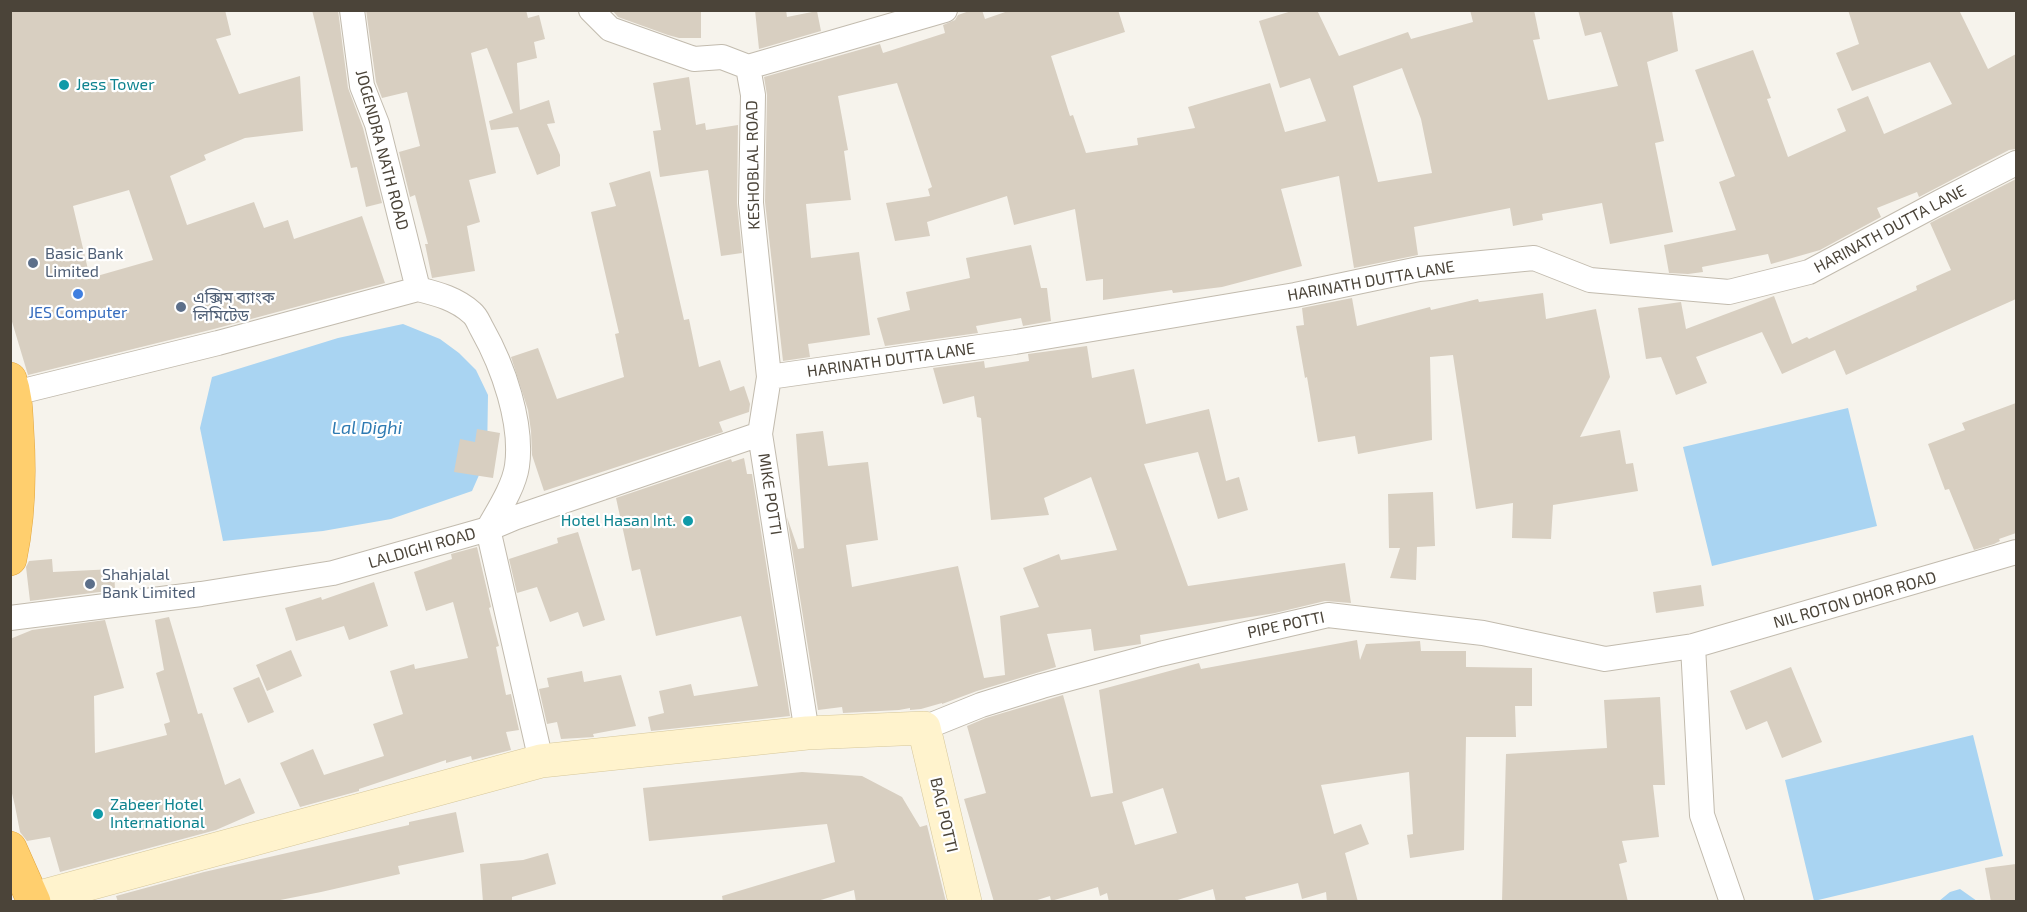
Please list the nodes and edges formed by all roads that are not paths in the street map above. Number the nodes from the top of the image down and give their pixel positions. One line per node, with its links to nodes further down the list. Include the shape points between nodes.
1 (352, 10): 6 (street, JOGENDRA NATH ROAD, via 362,86 377,124)
2 (591, 10): 4 (street, via 610,29 621,33 694,59 722,57)
3 (945, 10): 4 (street)
4 (748, 67): 7 (street, KESHOBLAL ROAD, via 753,95 751,203)
5 (2016, 164): 7 (street, HARINATH DUTTA LANE, via 1809,272 1729,292 1590,280 1534,258 1419,269 1294,295 1015,342)
6 (418, 289): 8 (street, via 218,342); 10 (street, LALDIGHI ROAD, via 453,299 474,314 493,347 508,390 517,429 517,467)
7 (769, 377): 9 (street, KESHOBLAL ROAD)
8 (13, 386): 12 (highway, via 20,467)
9 (760, 434): 10 (street, MIKE POTTI); 16 (street, MIKE POTTI)
10 (488, 529): 13 (street, LALDIGHI ROAD, via 333,573); 17 (street)
11 (2016, 552): 14 (street, NIL ROTON DHOR ROAD)
12 (10, 558)
13 (10, 618)
14 (1693, 646): 15 (street, PIPE POTTI, via 1605,659 1483,633 1328,615 1063,680 981,705); 21 (street, via 1702,816)
15 (924, 728): 16 (street); 20 (street, BAG POTTI)
16 (807, 733): 17 (street)
17 (541, 761): 19 (street)
18 (10, 848): 19 (highway)
19 (34, 900)
20 (965, 902)
21 (1732, 902)

